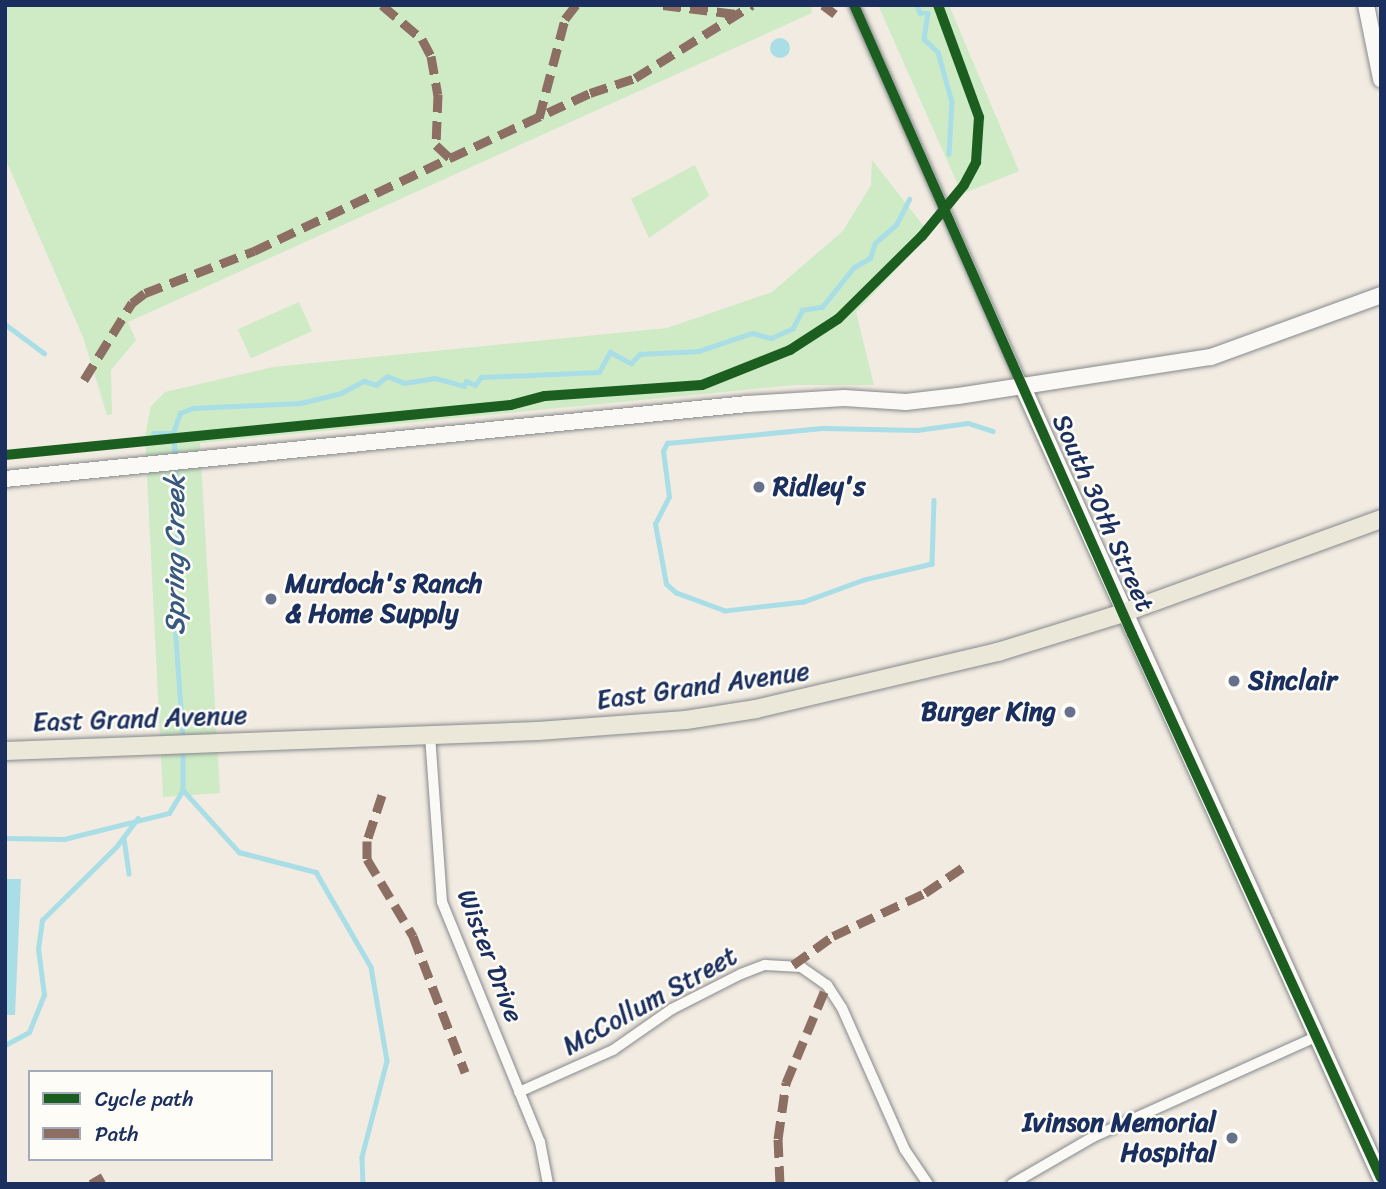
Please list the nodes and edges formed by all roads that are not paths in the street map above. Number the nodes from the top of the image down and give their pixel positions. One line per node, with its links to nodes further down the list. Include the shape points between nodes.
1 (854, 5): 5 (street, South 30th Street)
2 (1366, 5): 3 (street)
3 (1381, 79)
4 (1381, 295): 5 (street, via 1211,357)
5 (1022, 385): 6 (street, via 906,402 844,398 747,404); 8 (street, South 30th Street)
6 (5, 479)
7 (1381, 519): 8 (main road, East Grand Avenue)
8 (1123, 613): 9 (main road, East Grand Avenue, via 877,683 756,709 607,727); 11 (street, South 30th Street)
9 (430, 734): 10 (main road, East Grand Avenue); 12 (street, Wister Drive, via 442,902)
10 (5, 751)
11 (1316, 1037): 13 (street, South 30th Street); 16 (street, via 1093,1137)
12 (519, 1092): 14 (street, Wister Drive, via 540,1142); 15 (street, McCollum Street, via 613,1050 672,1009 741,974 765,965 801,967 827,985 842,1008 905,1150)
13 (1381, 1178)
14 (548, 1184)
15 (928, 1184)
16 (1012, 1184)

